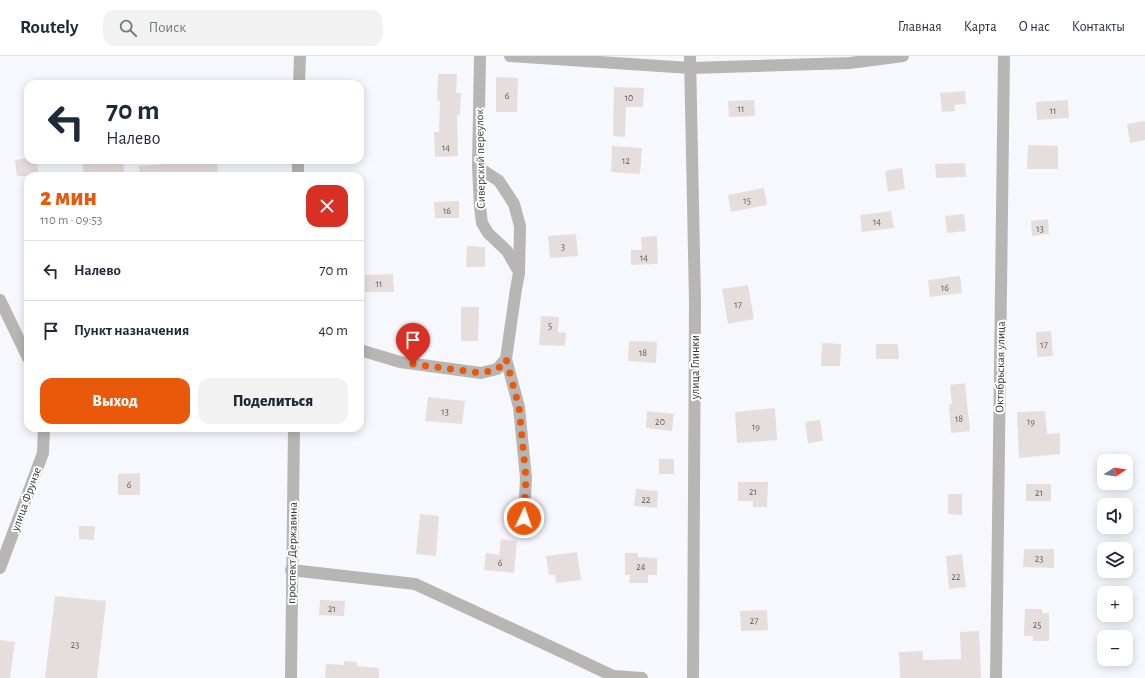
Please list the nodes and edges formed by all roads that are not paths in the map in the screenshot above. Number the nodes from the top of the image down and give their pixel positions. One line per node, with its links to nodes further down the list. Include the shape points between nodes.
1 (300, 56): 7 (street)
2 (480, 56): 8 (street, Сиверский переулок)
3 (510, 56): 6 (street)
4 (903, 56): 6 (street, via 850,62)
5 (1004, 56): 22 (street, Октябрьская улица)
6 (690, 62): 21 (street, улица Глинки, via 695,302)
7 (299, 80)
8 (478, 167): 9 (street, Сиверский переулок, via 482,223 488,233 507,251); 9 (street, via 499,181 514,204 520,226)
9 (520, 273): 13 (street)
10 (0, 300): 11 (street)
11 (24, 350)
12 (364, 351): 13 (street, via 400,362 481,373 498,369)
13 (506, 359): 16 (street, via 519,407 526,478)
14 (44, 432): 17 (street, улица Фрунзе, via 43,453)
15 (294, 432): 18 (street, проспект Державина)
16 (524, 518)
17 (0, 568)
18 (292, 570): 19 (street, проспект Державина); 20 (street, via 415,584 613,676)
19 (291, 678)
20 (642, 678)
21 (693, 678)
22 (996, 678)

